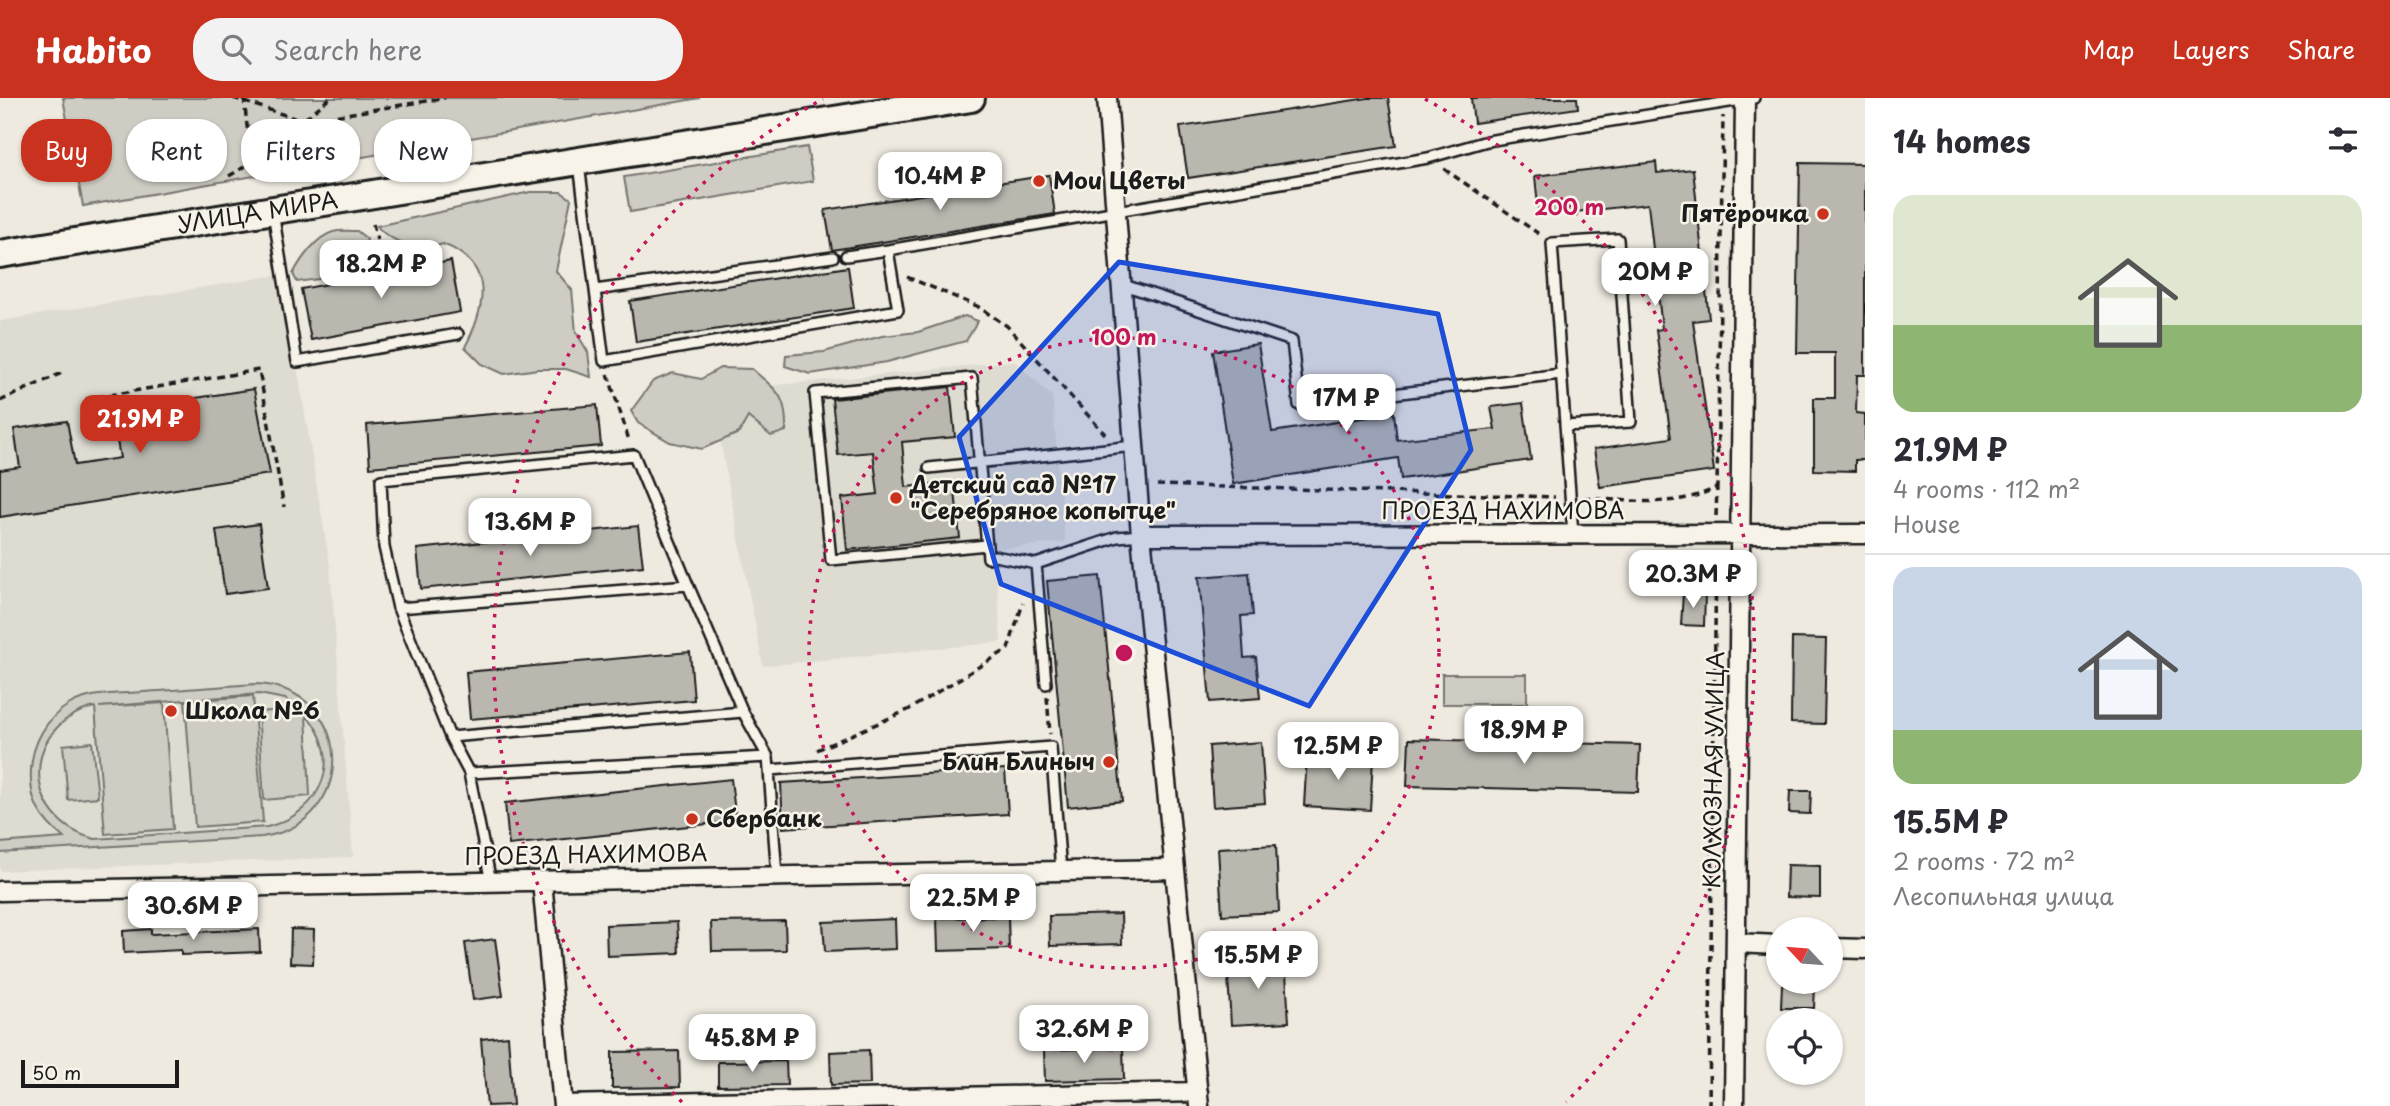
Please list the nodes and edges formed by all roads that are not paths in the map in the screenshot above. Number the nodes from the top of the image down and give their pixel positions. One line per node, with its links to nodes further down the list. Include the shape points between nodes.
1 (971, 98): 4 (main road, УЛИЦА МИРА)
2 (1107, 98): 6 (street)
3 (1748, 98): 6 (lane, via 1486,141 1428,158); 22 (street, КОЛХОЗНАЯ УЛИЦА)
4 (579, 161): 5 (main road, УЛИЦА МИРА); 12 (lane)
5 (273, 210): 8 (main road, УЛИЦА МИРА); 13 (lane, via 297,362)
6 (1116, 211): 7 (lane); 11 (street)
7 (888, 250): 9 (lane); 12 (lane, via 898,310 604,360)
8 (0, 254)
9 (846, 256)
10 (833, 257): 12 (lane)
11 (1121, 284): 14 (lane, via 1292,341 1299,405); 16 (street)
12 (595, 290)
13 (458, 334)
14 (1561, 374): 15 (lane); 15 (lane, via 1552,243 1618,239 1631,422)
15 (1565, 426): 21 (lane)
16 (1134, 446): 17 (lane); 20 (street)
17 (979, 463): 18 (lane); 23 (lane); 23 (lane, via 972,378 815,393 831,560)
18 (929, 468)
19 (1865, 534): 22 (street, ПРОЕЗД НАХИМОВА)
20 (1142, 535): 21 (street, ПРОЕЗД НАХИМОВА); 24 (lane, via 1117,537); 33 (street)
21 (1573, 535): 22 (street, ПРОЕЗД НАХИМОВА)
22 (1741, 535): 39 (street, КОЛХОЗНАЯ УЛИЦА)
23 (987, 545): 24 (lane, via 988,558)
24 (1036, 564): 27 (lane)
25 (688, 585): 26 (lane); 26 (lane, via 634,455 381,480 384,547); 28 (lane)
26 (398, 608): 29 (lane)
27 (1046, 684)
28 (743, 712): 29 (lane); 30 (lane)
29 (450, 737): 32 (lane)
30 (768, 757): 31 (lane); 32 (lane)
31 (770, 770): 34 (lane, via 1051,747); 35 (lane)
32 (469, 773): 37 (lane)
33 (1173, 869): 34 (street, ПРОЕЗД НАХИМОВА); 43 (street)
34 (1061, 871): 35 (street, ПРОЕЗД НАХИМОВА)
35 (777, 876): 36 (street, ПРОЕЗД НАХИМОВА)
36 (542, 881): 37 (street, ПРОЕЗД НАХИМОВА); 44 (street)
37 (491, 882): 38 (street, ПРОЕЗД НАХИМОВА)
38 (0, 891)
39 (1736, 943): 40 (street); 45 (street, КОЛХОЗНАЯ УЛИЦА)
40 (1766, 944)
41 (1843, 948): 42 (street)
42 (1865, 949)
43 (1198, 1099): 44 (street)
44 (563, 1105)
45 (1734, 1106)

